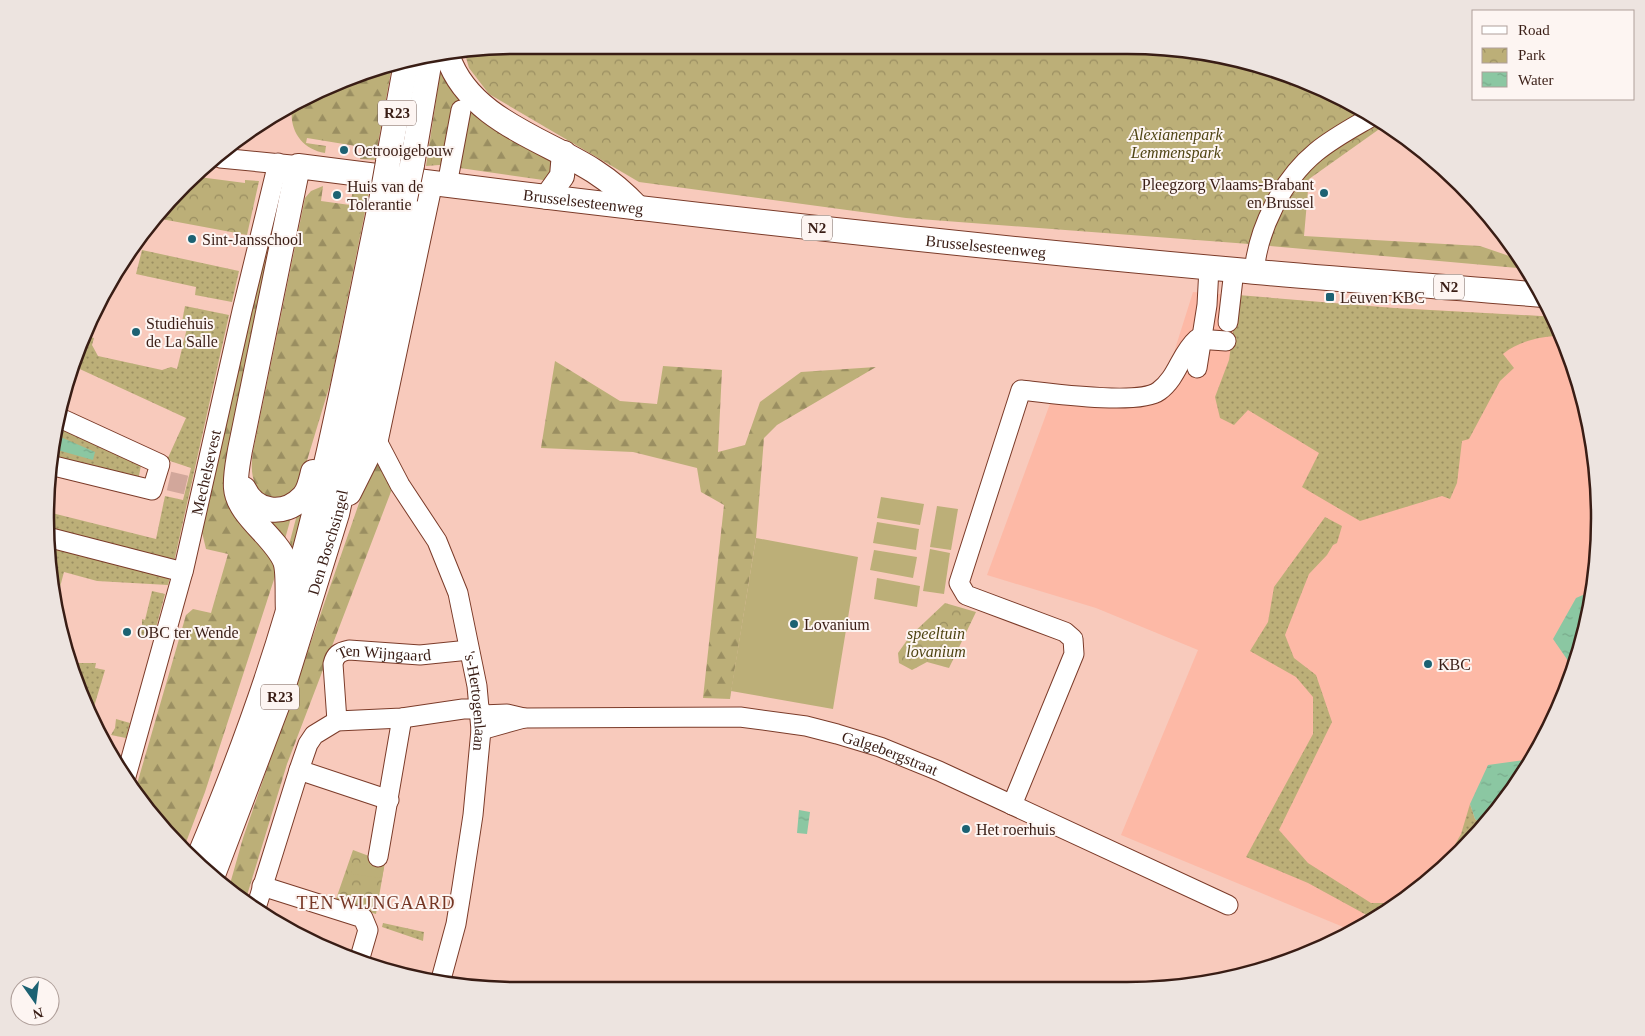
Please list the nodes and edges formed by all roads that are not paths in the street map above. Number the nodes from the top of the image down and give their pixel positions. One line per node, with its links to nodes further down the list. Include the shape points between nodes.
1 (449, 59): 6 (main road, via 460,82 479,104)
2 (429, 63): 25 (main road, Den Boschsingel / R23, bridge, via 412,165)
3 (405, 68): 20 (main road, Den Boschsingel / R23, bridge)
4 (461, 110): 9 (street)
5 (1366, 120): 13 (street, via 1314,153 1289,182 1272,210 1257,249)
6 (564, 154): 10 (main road, via 562,176); 11 (main road, via 602,177)
7 (225, 158): 8 (street)
8 (288, 165): 9 (main road, N2); 23 (main road); 24 (street, Mechelsevest)
9 (438, 185): 10 (main road, Brusselsesteenweg / N2); 21 (main road)
10 (547, 197): 11 (main road, Brusselsesteenweg / N2)
11 (638, 208): 12 (main road, Brusselsesteenweg / N2)
12 (1209, 268): 13 (main road, Brusselsesteenweg / N2); 16 (street)
13 (1244, 271): 14 (main road, Brusselsesteenweg / N2); 15 (street)
14 (1533, 294)
15 (1228, 322)
16 (1202, 338): 17 (street); 18 (street); 36 (street, via 1182,354 1175,375 1158,392 1122,399 1021,390 959,583 966,595 1065,632 1073,639 1074,654)
17 (1226, 341)
18 (1197, 368)
19 (65, 420): 24 (street, via 160,464)
20 (334, 432): 23 (main road, via 320,448 306,493 286,508 267,510 253,503); 28 (main road, Den Boschsingel / R23)
21 (376, 439): 25 (main road); 29 (street, 's-Hertogenlaan, via 446,561 458,593)
22 (57, 467): 24 (street, via 152,490)
23 (237, 474): 28 (main road, via 236,490 241,504 275,544 286,563)
24 (178, 483): 27 (street, Mechelsevest)
25 (337, 514): 39 (main road, Den Boschsingel / R23, via 279,701)
26 (55, 539): 27 (street)
27 (183, 572): 33 (street, Mechelsevest)
28 (288, 611): 37 (main road, Den Boschsingel / R23, via 258,706)
29 (470, 650): 31 (street, 's-Hertogenlaan); 32 (street, Ten Wijngaard, via 420,655 342,652 335,656 333,664)
30 (402, 718): 31 (street, via 463,709); 32 (street); 35 (street)
31 (481, 718): 36 (street, Galgebergstraat, via 740,718 806,726 880,747); 44 (street, 's-Hertogenlaan, via 473,815 456,924)
32 (338, 721): 34 (street, via 314,735)
33 (128, 769)
34 (300, 770): 35 (street); 40 (street)
35 (389, 800): 38 (street)
36 (1012, 805): 42 (street, Galgebergstraat)
37 (200, 855)
38 (378, 856)
39 (215, 870)
40 (262, 886): 41 (street); 43 (street, via 363,918 368,930)
41 (258, 902)
42 (1228, 905)
43 (361, 955)
44 (442, 976)

